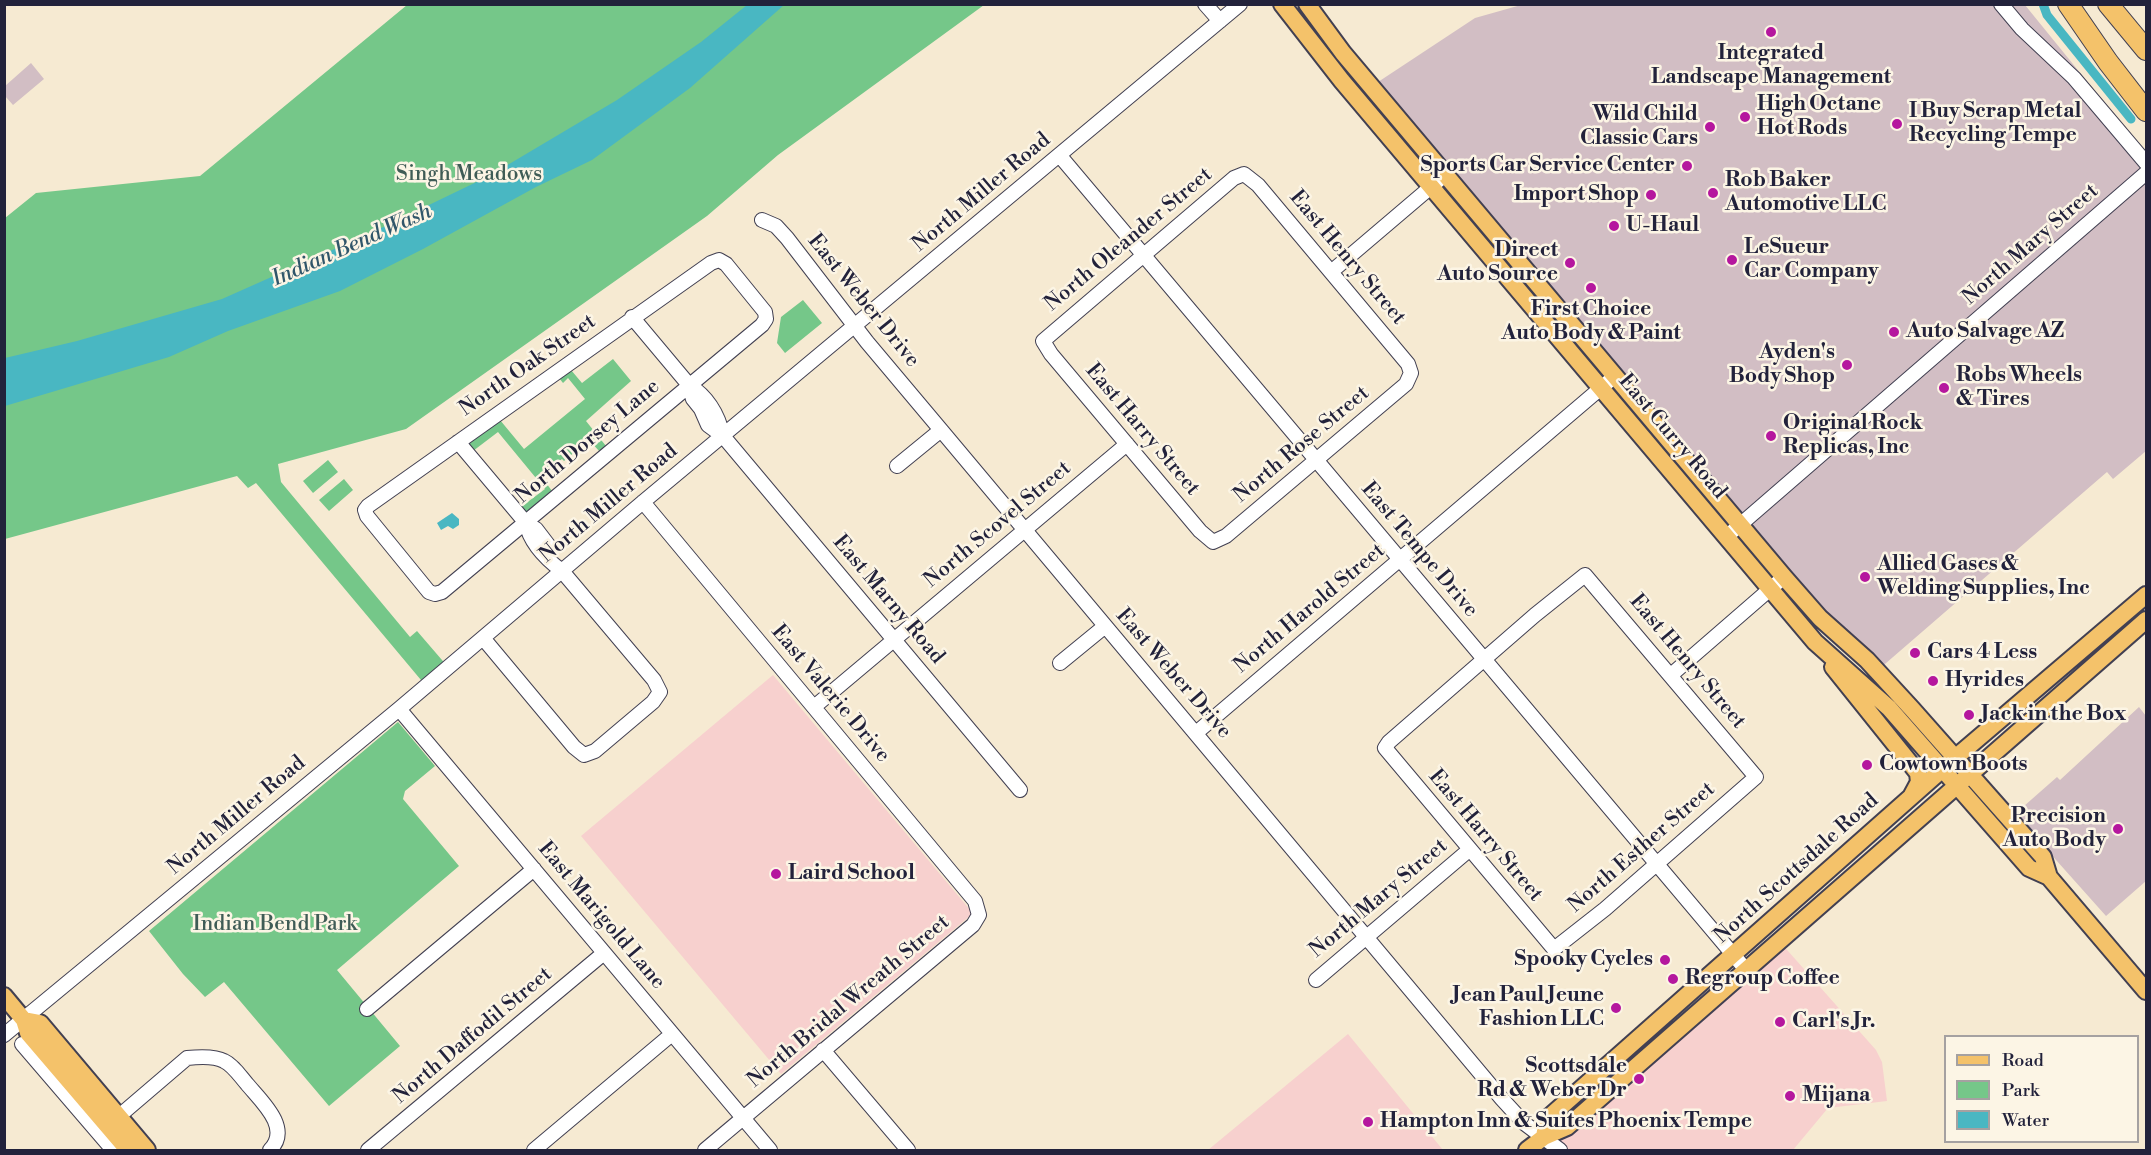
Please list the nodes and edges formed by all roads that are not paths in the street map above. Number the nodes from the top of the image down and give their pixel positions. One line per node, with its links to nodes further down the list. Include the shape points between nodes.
1 (1205, 4): 8 (street)
2 (1240, 4): 8 (street, North Miller Road)
3 (1282, 4): 16 (main road, East Curry Road)
4 (1307, 4): 15 (main road, East Curry Road)
5 (2001, 4): 12 (street, via 2074,78)
6 (2067, 4): 10 (highway)
7 (2108, 4): 9 (highway)
8 (1220, 21): 11 (street, North Miller Road)
9 (2146, 50)
10 (2146, 111)
11 (1060, 156): 18 (street, East Tempe Drive); 22 (street, North Miller Road)
12 (2146, 163)
13 (2146, 173): 36 (street, North Mary Street)
14 (1244, 174): 18 (street, North Oleander Street, via 1234,178); 19 (street, East Henry Street, via 1258,185)
15 (1445, 175): 16 (street); 25 (main road, East Curry Road)
16 (1431, 187): 19 (street); 27 (main road, East Curry Road)
17 (762, 220): 22 (street, East Weber Drive, via 776,226)
18 (1143, 255): 23 (street, North Oleander Street); 32 (street, East Tempe Drive)
19 (1331, 272): 24 (street, East Henry Street)
20 (632, 317): 21 (street, North Oak Street, via 719,260 765,312); 26 (street, East Marny Road); 30 (street, North Oak Street)
21 (766, 319): 26 (street, North Dorsey Lane)
22 (855, 326): 28 (street, East Weber Drive); 29 (street, North Miller Road)
23 (1043, 341): 31 (street, East Harry Street)
24 (1412, 373): 32 (street, North Rose Street, via 1406,384)
25 (1615, 376): 27 (street, North Harold Street); 36 (main road, East Curry Road)
26 (689, 385): 29 (street, East Marny Road, via 693,399 705,406 708,425); 35 (street, North Dorsey Lane)
27 (1600, 388): 38 (main road, East Curry Road); 40 (street, North Harold Street)
28 (940, 430): 33 (street); 37 (street, East Weber Drive)
29 (723, 436): 34 (street, North Miller Road); 49 (street, East Marny Road)
30 (458, 442): 35 (street); 44 (street, North Oak Street, via 365,510 429,592)
31 (1127, 444): 37 (street, North Scovel Street); 39 (street, East Harry Street)
32 (1316, 460): 39 (street, North Rose Street, via 1226,536); 40 (street, East Tempe Drive)
33 (897, 466)
34 (643, 502): 41 (street, North Miller Road); 54 (street, East Valerie Drive)
35 (526, 523): 41 (street, via 528,535 536,536 550,562); 44 (street, North Dorsey Lane)
36 (1741, 525): 38 (street, North Mary Street); 42 (main road, East Curry Road)
37 (1025, 531): 47 (street, East Weber Drive); 49 (street, North Scovel Street)
38 (1726, 537): 43 (main road, East Curry Road)
39 (1213, 542)
40 (1399, 560): 51 (street, East Tempe Drive); 56 (street, North Harold Street)
41 (562, 571): 48 (street, North Miller Road); 48 (street, via 654,680 660,692 653,702 595,751 584,754)
42 (1784, 577): 43 (street); 57 (main road, East Curry Road, via 1820,618 1867,660)
43 (1770, 589): 50 (main road, East Curry Road); 53 (street)
44 (435, 594)
45 (2146, 596): 57 (main road, North Scottsdale Road)
46 (2146, 620): 59 (main road, North Scottsdale Road)
47 (1104, 627): 52 (street); 56 (street, East Weber Drive)
48 (483, 638): 55 (street, North Miller Road)
49 (894, 640): 54 (street, North Scovel Street); 60 (street, East Marny Road)
50 (1815, 642): 57 (main road, East Curry Road); 61 (main road, via 1918,773 1919,782)
51 (1484, 659): 53 (street, East Henry Street, via 1585,575); 62 (street, East Harry Street, via 1385,748); 63 (street, East Tempe Drive)
52 (1060, 663)
53 (1671, 675): 58 (street, East Henry Street)
54 (814, 707): 65 (street, East Valerie Drive, via 975,901)
55 (399, 709): 64 (street, East Marigold Lane); 75 (street, North Miller Road)
56 (1196, 733): 66 (street, East Weber Drive)
57 (1949, 764): 59 (main road, East Curry Road); 61 (main road, North Scottsdale Road)
58 (1756, 777): 63 (street, North Esther Street)
59 (1964, 780): 70 (main road, North Scottsdale Road); 72 (main road, East Curry Road, via 2029,868 2049,877)
60 (1020, 790)
61 (1911, 797): 69 (main road, North Scottsdale Road)
62 (1469, 850): 66 (street, North Mary Street); 67 (street, East Harry Street)
63 (1656, 864): 67 (street, North Esther Street); 69 (street, East Tempe Drive)
64 (534, 869): 68 (street, East Marigold Lane); 74 (street)
65 (979, 915): 79 (street, North Bridal Wreath Street, via 973,925)
66 (1367, 937): 71 (street, North Mary Street); 82 (street, East Weber Drive, via 1502,1099 1524,1123)
67 (1554, 949)
68 (604, 953): 76 (street, East Marigold Lane); 87 (street, North Daffodil Street)
69 (1734, 956): 70 (street, East Tempe Drive); 82 (main road, North Scottsdale Road, via 1547,1119)
70 (1747, 971): 82 (main road, North Scottsdale Road, via 1567,1128)
71 (1316, 980)
72 (2146, 991)
73 (4, 996): 75 (main road)
74 (367, 1009)
75 (24, 1020): 77 (street, North Miller Road); 80 (main road, via 40,1023); 84 (main road, via 28,1032)
76 (672, 1034): 81 (street, East Marigold Lane); 88 (street)
77 (4, 1035)
78 (22, 1044): 83 (street)
79 (823, 1050): 81 (street, North Bridal Wreath Street); 91 (street)
80 (118, 1117): 85 (main road); 86 (street, via 187,1058 219,1059 230,1064 270,1112 278,1131)
81 (743, 1118): 89 (street, North Bridal Wreath Street); 90 (street, East Marigold Lane)
82 (1544, 1137): 92 (main road, North Scottsdale Road); 93 (street, East Weber Drive)
83 (113, 1150)
84 (128, 1150)
85 (147, 1150)
86 (270, 1150)
87 (368, 1150)
88 (534, 1150)
89 (705, 1150)
90 (770, 1150)
91 (908, 1150)
92 (1527, 1150)
93 (1560, 1150)

